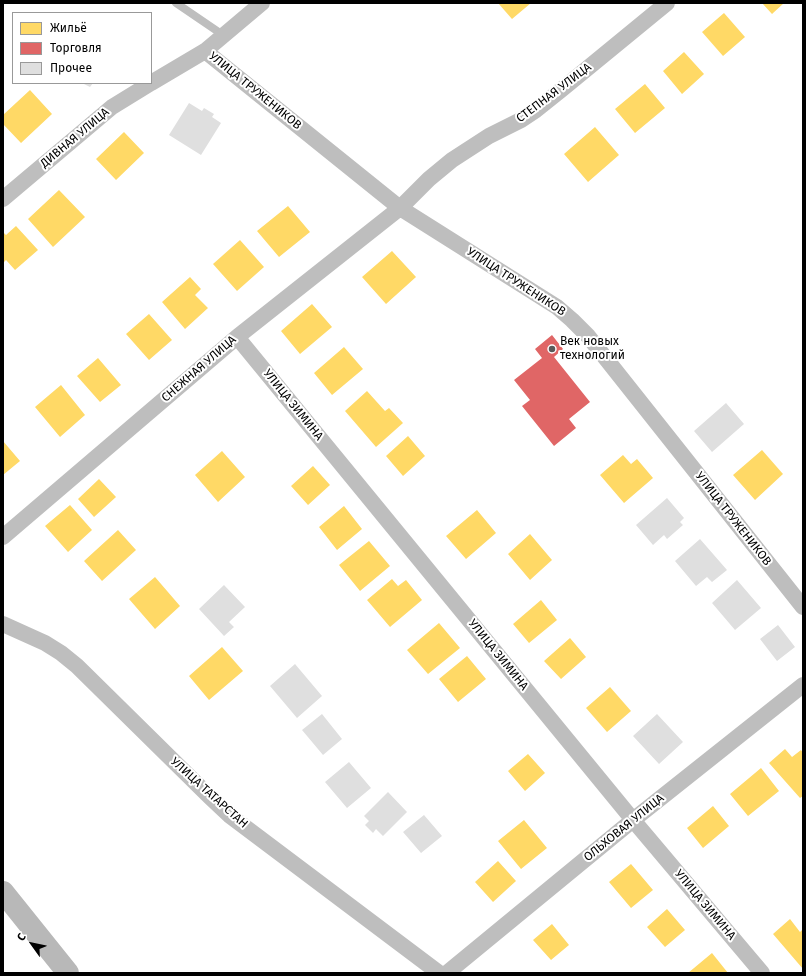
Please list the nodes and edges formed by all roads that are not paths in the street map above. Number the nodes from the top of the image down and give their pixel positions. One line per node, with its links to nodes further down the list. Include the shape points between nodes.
1 (176, 3): 4 (lane)
2 (262, 3): 4 (street, ДИВНАЯ УЛИЦА)
3 (667, 3): 9 (street, СТЕПНАЯ УЛИЦА, via 536,110 452,160)
4 (223, 35): 5 (street, ДИВНАЯ УЛИЦА)
5 (205, 50): 6 (street, ДИВНАЯ УЛИЦА); 9 (street, УЛИЦА ТРУЖЕНИКОВ)
6 (152, 82)
7 (149, 84): 8 (street, ДИВНАЯ УЛИЦА, via 112,107)
8 (3, 199)
9 (400, 208): 10 (street, СНЕЖНАЯ УЛИЦА); 12 (street, УЛИЦА ТРУЖЕНИКОВ, via 557,307 572,320 588,336)
10 (236, 337): 11 (street, СНЕЖНАЯ УЛИЦА); 15 (street, УЛИЦА ЗИМИНА)
11 (3, 537)
12 (803, 607)
13 (3, 624): 18 (street, УЛИЦА ТАТАРСТАН, via 61,653 229,815)
14 (803, 685): 15 (street, ОЛЬХОВАЯ УЛИЦА)
15 (633, 820): 19 (street, ОЛЬХОВАЯ УЛИЦА); 20 (street, УЛИЦА ЗИМИНА)
16 (3, 892): 17 (street)
17 (68, 973)
18 (439, 973)
19 (447, 973)
20 (762, 973)

